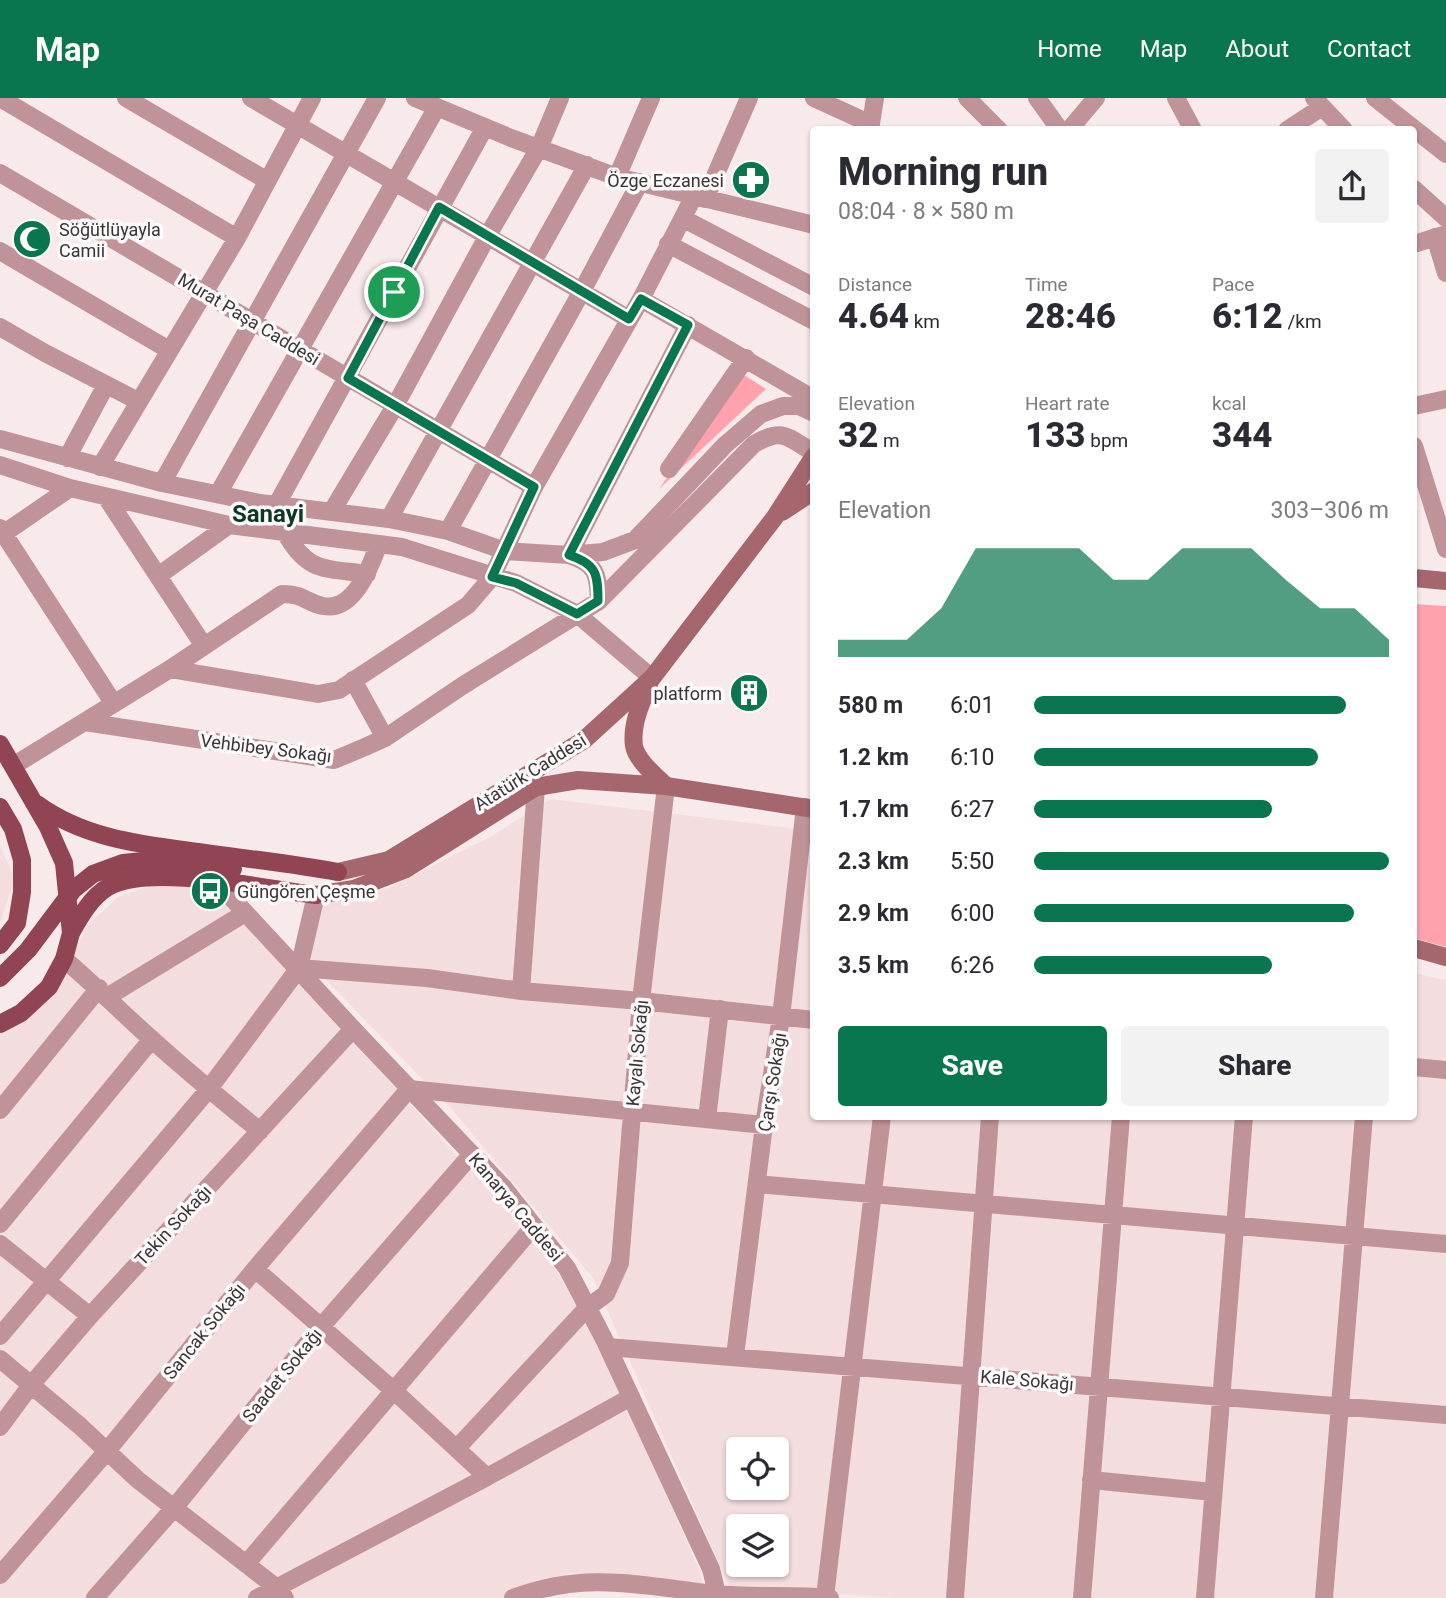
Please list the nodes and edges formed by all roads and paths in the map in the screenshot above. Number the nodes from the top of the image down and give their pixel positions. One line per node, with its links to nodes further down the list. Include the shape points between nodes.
1 (0, 98): 48 (street)
2 (126, 98): 37 (street)
3 (251, 98): 19 (street)
4 (312, 98): 19 (street)
5 (377, 98): 32 (street)
6 (415, 98): 18 (street)
7 (561, 98): 31 (street)
8 (651, 98): 36 (street)
9 (749, 98): 41 (street)
10 (814, 98): 20 (street)
11 (875, 98): 21 (street)
12 (967, 98): 22 (street)
13 (1037, 98): 23 (street)
14 (1096, 98): 24 (street)
15 (1176, 98): 25 (street)
16 (1375, 98): 28 (street)
17 (1318, 103): 26 (street); 27 (street)
18 (447, 106): 29 (street); 39 (street)
19 (297, 125): 32 (street); 37 (street)
20 (869, 126)
21 (871, 126)
22 (995, 126)
23 (1057, 126)
24 (1072, 126)
25 (1191, 126)
26 (1292, 126)
27 (1340, 126)
28 (1411, 126)
29 (485, 127): 31 (street); 42 (street)
30 (1417, 131): 33 (street)
31 (539, 148): 34 (street); 46 (street)
32 (345, 153): 39 (street); 60 (street)
33 (1446, 153)
34 (587, 165): 36 (street); 52 (street)
35 (0, 173): 56 (street, Murat Paşa Caddesi)
36 (617, 177): 38 (street)
37 (266, 180): 48 (street)
38 (639, 182): 41 (street); 55 (street)
39 (395, 183): 42 (street); 64 (street)
40 (1417, 192): 43 (street)
41 (699, 198): 44 (street); 45 (street)
42 (439, 207): 46 (street); 66 (street)
43 (1446, 218)
44 (684, 219): 50 (street); 54 (street)
45 (810, 224)
46 (488, 235): 52 (street); 72 (street)
47 (1440, 236): 49 (street); 53 (street)
48 (237, 238): 56 (street)
49 (1417, 243)
50 (668, 244): 57 (street); 59 (street)
51 (0, 251): 63 (street)
52 (533, 261): 55 (street); 74 (street)
53 (1446, 273)
54 (810, 285)
55 (582, 291): 58 (street); 79 (street)
56 (204, 293): 60 (street, Murat Paşa Caddesi); 63 (street)
57 (641, 299): 58 (street); 61 (street)
58 (629, 319): 85 (street)
59 (810, 319)
60 (252, 321): 64 (street, Murat Paşa Caddesi); 84 (street)
61 (688, 325): 65 (street); 101 (street)
62 (0, 327): 67 (street)
63 (169, 349): 70 (street)
64 (300, 349): 66 (street, Murat Paşa Caddesi); 88 (street)
65 (746, 358): 68 (street); 83 (street)
66 (348, 378): 72 (street, Murat Paşa Caddesi); 90 (street)
67 (106, 384): 70 (street); 78 (street)
68 (810, 397)
69 (1446, 399): 71 (street)
70 (138, 401): 82 (street)
71 (1417, 405)
72 (395, 406): 74 (street, Murat Paşa Caddesi); 91 (street)
73 (810, 411): 101 (street, via 783,406 761,414 725,445 635,540 603,552)
74 (440, 432): 79 (street, Murat Paşa Caddesi); 93 (street)
75 (0, 439): 78 (street)
76 (810, 451): 107 (street, Vehbibey Sokağı, via 784,435 771,434 754,444)
77 (1417, 456): 99 (street)
78 (67, 458): 82 (street)
79 (487, 460): 85 (street, Murat Paşa Caddesi); 95 (street)
80 (810, 460): 92 (main road, Atatürk Caddesi)
81 (0, 465): 86 (street)
82 (100, 467): 84 (street)
83 (669, 469)
84 (162, 483): 88 (street)
85 (534, 487): 100 (street)
86 (70, 488): 89 (street); 96 (street)
87 (810, 494): 92 (main road)
88 (218, 495): 90 (street)
89 (106, 497): 94 (street); 103 (street)
90 (277, 505): 91 (street)
91 (331, 511): 93 (street)
92 (775, 517): 111 (main road, Atatürk Caddesi)
93 (389, 519): 95 (street)
94 (229, 525): 97 (street); 103 (street)
95 (448, 531): 100 (street)
96 (1, 532): 113 (street)
97 (285, 532): 98 (street); 102 (street, via 295,550 313,566)
98 (378, 546): 102 (street); 104 (street, via 402,547)
99 (1446, 549)
100 (505, 551): 101 (street); 104 (street)
101 (569, 555): 107 (street, via 594,569)
102 (367, 574): 109 (street, via 352,596 334,606 282,594)
103 (158, 576): 109 (street)
104 (492, 577): 108 (street, via 516,583); 112 (street, via 468,604)
105 (1417, 578): 106 (main road)
106 (1446, 581)
107 (598, 601): 108 (street, Vehbibey Sokağı)
108 (577, 614): 111 (street); 115 (street, Vehbibey Sokağı)
109 (204, 646): 110 (street)
110 (170, 669): 112 (street, via 318,694 339,690); 113 (street)
111 (652, 678): 118 (main road, via 638,709 634,747); 123 (main road, Atatürk Caddesi, via 584,740 389,860)
112 (353, 680): 115 (street)
113 (114, 704): 114 (street)
114 (85, 722): 115 (street, Vehbibey Sokağı, via 334,760); 117 (street)
115 (386, 738)
116 (0, 744): 117 (main road)
117 (13, 766): 120 (main road)
118 (666, 786): 119 (main road, via 578,780); 122 (main road); 136 (street, Kayalı Sokağı)
119 (536, 787): 125 (main road, Atatürk Caddesi, via 406,869 354,889); 134 (street)
120 (33, 801): 123 (main road, via 84,830 136,844); 127 (main road, via 64,863)
121 (0, 807): 128 (main road, via 23,860 17,923)
122 (810, 808): 138 (street, Çarşı Sokağı)
123 (338, 872): 133 (main road, bridge, via 301,876 153,860 123,863 93,874 73,890 28,950)
124 (217, 882): 125 (main road); 126 (street, Kanarya Caddesi); 127 (main road, via 169,876 135,878 108,887 85,910)
125 (316, 895): 132 (street)
126 (245, 914): 132 (street, Kanarya Caddesi); 135 (street)
127 (71, 933): 131 (main road)
128 (0, 946)
129 (1417, 949): 130 (main road)
130 (1446, 957)
131 (64, 959): 135 (street); 140 (main road, via 49,987 21,1013)
132 (299, 968): 134 (street); 141 (street, Kanarya Caddesi); 146 (street)
133 (0, 978)
134 (521, 991): 136 (street)
135 (103, 993): 142 (street); 147 (street)
136 (641, 1001): 137 (street); 148 (street, Kayalı Sokağı)
137 (720, 1009): 138 (street); 149 (street)
138 (782, 1017): 139 (street); 155 (street, Çarşı Sokağı)
139 (810, 1020)
140 (0, 1024)
141 (352, 1029): 145 (street, Kanarya Caddesi); 156 (street, Tekin Sokağı)
142 (152, 1039): 146 (street); 162 (street)
143 (1417, 1067): 144 (street)
144 (1446, 1070)
145 (409, 1088): 148 (street); 157 (street, Kanarya Caddesi); 168 (street, Sancak Sokağı)
146 (208, 1090): 156 (street); 169 (street)
147 (0, 1109)
148 (633, 1112): 149 (street); 170 (street, Kayalı Sokağı, via 620,1263 606,1294)
149 (707, 1119): 155 (street)
150 (882, 1120): 159 (street)
151 (990, 1120): 160 (street)
152 (1121, 1120): 161 (street)
153 (1244, 1120): 163 (street)
154 (1364, 1120): 165 (street)
155 (764, 1125): 158 (street, Çarşı Sokağı)
156 (260, 1131): 171 (street, Tekin Sokağı)
157 (472, 1154): 164 (street, Kanarya Caddesi); 172 (street, Saadet Sokağı)
158 (757, 1184): 159 (street); 175 (street, Çarşı Sokağı)
159 (873, 1194): 160 (street); 177 (street)
160 (984, 1203): 161 (street); 178 (street)
161 (1113, 1214): 163 (street); 180 (street)
162 (0, 1224)
163 (1235, 1225): 165 (street); 182 (street)
164 (534, 1226): 170 (street, Kanarya Caddesi, via 567,1268); 181 (street)
165 (1354, 1236): 167 (street); 184 (street)
166 (0, 1244): 169 (street)
167 (1446, 1244)
168 (254, 1269): 172 (street); 188 (street, Sancak Sokağı)
169 (46, 1282): 171 (street); 173 (street)
170 (587, 1308): 174 (street, Kanarya Caddesi); 187 (street, Kayalı Sokağı)
171 (90, 1316): 179 (street, Tekin Sokağı)
172 (320, 1328): 181 (street); 192 (street, Saadet Sokağı)
173 (0, 1336)
174 (608, 1347): 175 (street, Kale Sokağı); 183 (street, Kanarya Caddesi)
175 (735, 1356): 177 (street, Kale Sokağı)
176 (0, 1359): 179 (street)
177 (852, 1366): 178 (street, Kale Sokağı); 197 (street)
178 (971, 1376): 180 (street, Kale Sokağı); 202 (street)
179 (31, 1385): 186 (street, Tekin Sokağı); 188 (street)
180 (1099, 1386): 182 (street, Kale Sokağı); 190 (street)
181 (393, 1390): 187 (street); 193 (street)
182 (1221, 1396): 184 (street, Kale Sokağı); 191 (street)
183 (631, 1397): 189 (street); 196 (street, Kanarya Caddesi, via 711,1569)
184 (1340, 1406): 185 (street, Kale Sokağı); 205 (street)
185 (1446, 1415)
186 (0, 1427)
187 (457, 1448): 189 (street)
188 (107, 1451): 192 (street); 194 (street, Sancak Sokağı)
189 (487, 1477): 195 (street)
190 (1091, 1480): 191 (street); 203 (street)
191 (1213, 1492): 204 (street)
192 (174, 1508): 193 (street); 198 (street, Saadet Sokağı)
193 (246, 1564): 195 (street)
194 (0, 1575)
195 (281, 1593): 199 (street)
196 (718, 1596): 197 (street); 200 (street, via 611,1581 570,1583)
197 (825, 1597): 201 (street)
198 (95, 1598)
199 (257, 1598)
200 (513, 1598)
201 (830, 1598)
202 (955, 1598)
203 (1082, 1598)
204 (1205, 1598)
205 (1324, 1598)

